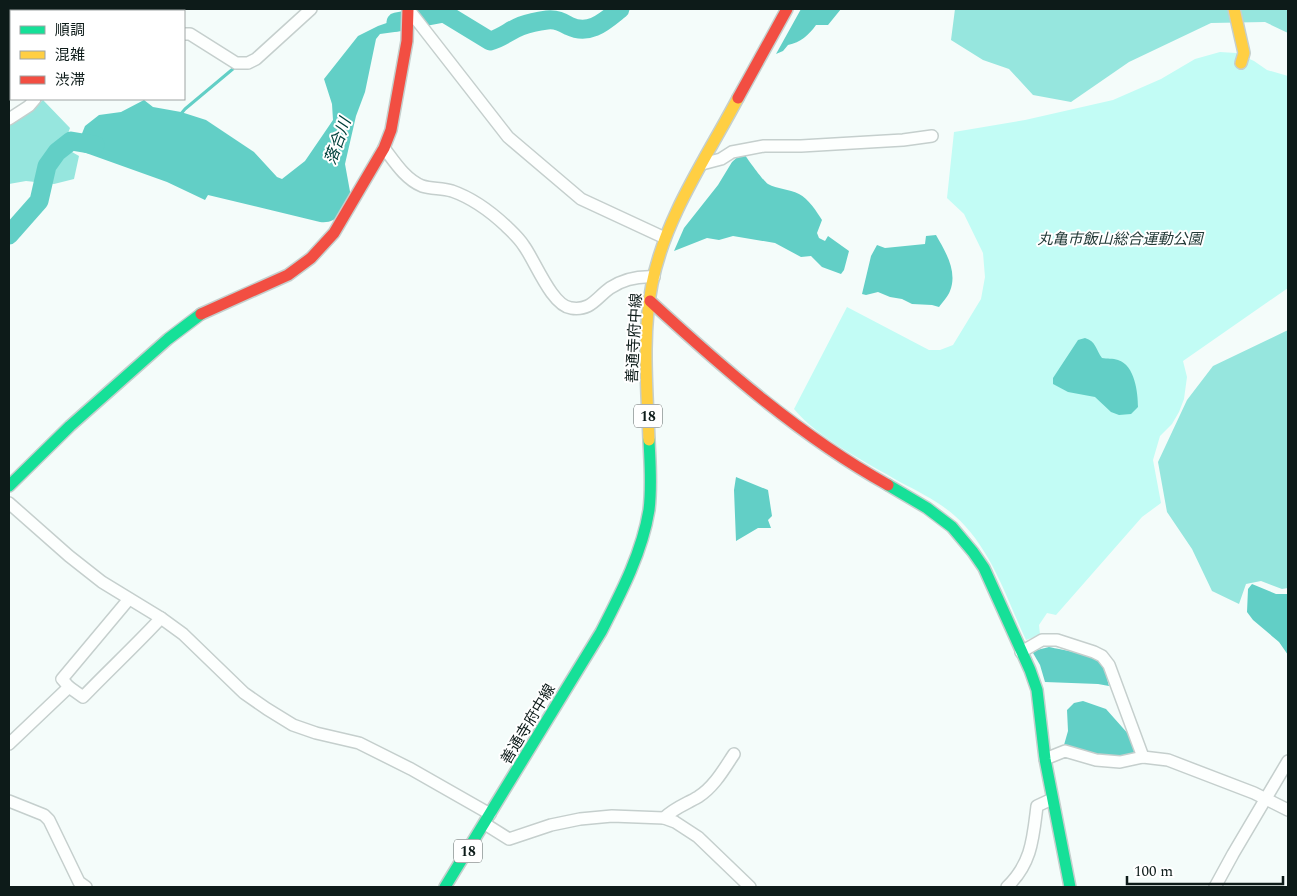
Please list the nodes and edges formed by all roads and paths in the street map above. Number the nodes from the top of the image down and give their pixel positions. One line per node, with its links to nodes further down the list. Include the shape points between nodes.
1 (311, 9): 5 (street, via 248,63 236,64 190,34)
2 (1234, 9): 6 (street, via 1244,53)
3 (784, 10): 11 (street, 善通寺府中線 / 18)
4 (412, 15): 10 (street, via 391,130); 12 (street, via 508,137 580,199)
5 (185, 34)
6 (1242, 63)
7 (34, 100): 8 (street)
8 (9, 118)
9 (932, 136): 11 (street, via 894,141 764,146 732,152)
10 (384, 148): 13 (street, via 412,180 422,186 463,196 496,217 524,246 555,297 568,308 584,308 593,304 609,289 630,278); 15 (street, via 334,232 311,258 288,275 198,316 70,426)
11 (702, 164): 12 (street, 善通寺府中線 / 18)
12 (666, 238): 13 (street, 善通寺府中線 / 18)
13 (654, 277): 14 (street, 善通寺府中線 / 18)
14 (650, 301): 19 (street, via 717,363 796,426 867,473 936,512 957,530 984,568); 31 (street, 善通寺府中線 / 18, via 646,376 650,476 645,531 608,620)
15 (9, 486)
16 (10, 508): 17 (street, via 102,582)
17 (129, 599): 18 (street); 20 (street, via 62,679)
18 (161, 618): 20 (street, via 83,697); 31 (street, via 184,634 244,693 293,725 359,743 411,769)
19 (1021, 652): 23 (street, via 1042,640 1057,640 1102,656 1109,665); 24 (street, via 1037,690)
20 (70, 688): 21 (street)
21 (9, 744)
22 (734, 754): 30 (street, via 711,786)
23 (1143, 757): 24 (street, via 1120,762 1096,760 1065,750); 27 (street, via 1168,760)
24 (1045, 759): 26 (street)
25 (1288, 761): 27 (street)
26 (1052, 798): 35 (street, via 1038,806 1028,858 1018,876); 36 (street)
27 (1266, 799): 29 (street); 37 (street)
28 (9, 801): 32 (street, via 49,820 78,882)
29 (1288, 810)
30 (664, 818): 31 (street, via 612,816 580,819 509,839); 34 (street, via 698,837)
31 (488, 819): 33 (street, 善通寺府中線 / 18)
32 (86, 887)
33 (445, 887)
34 (750, 887)
35 (1006, 887)
36 (1070, 887)
37 (1215, 887)

